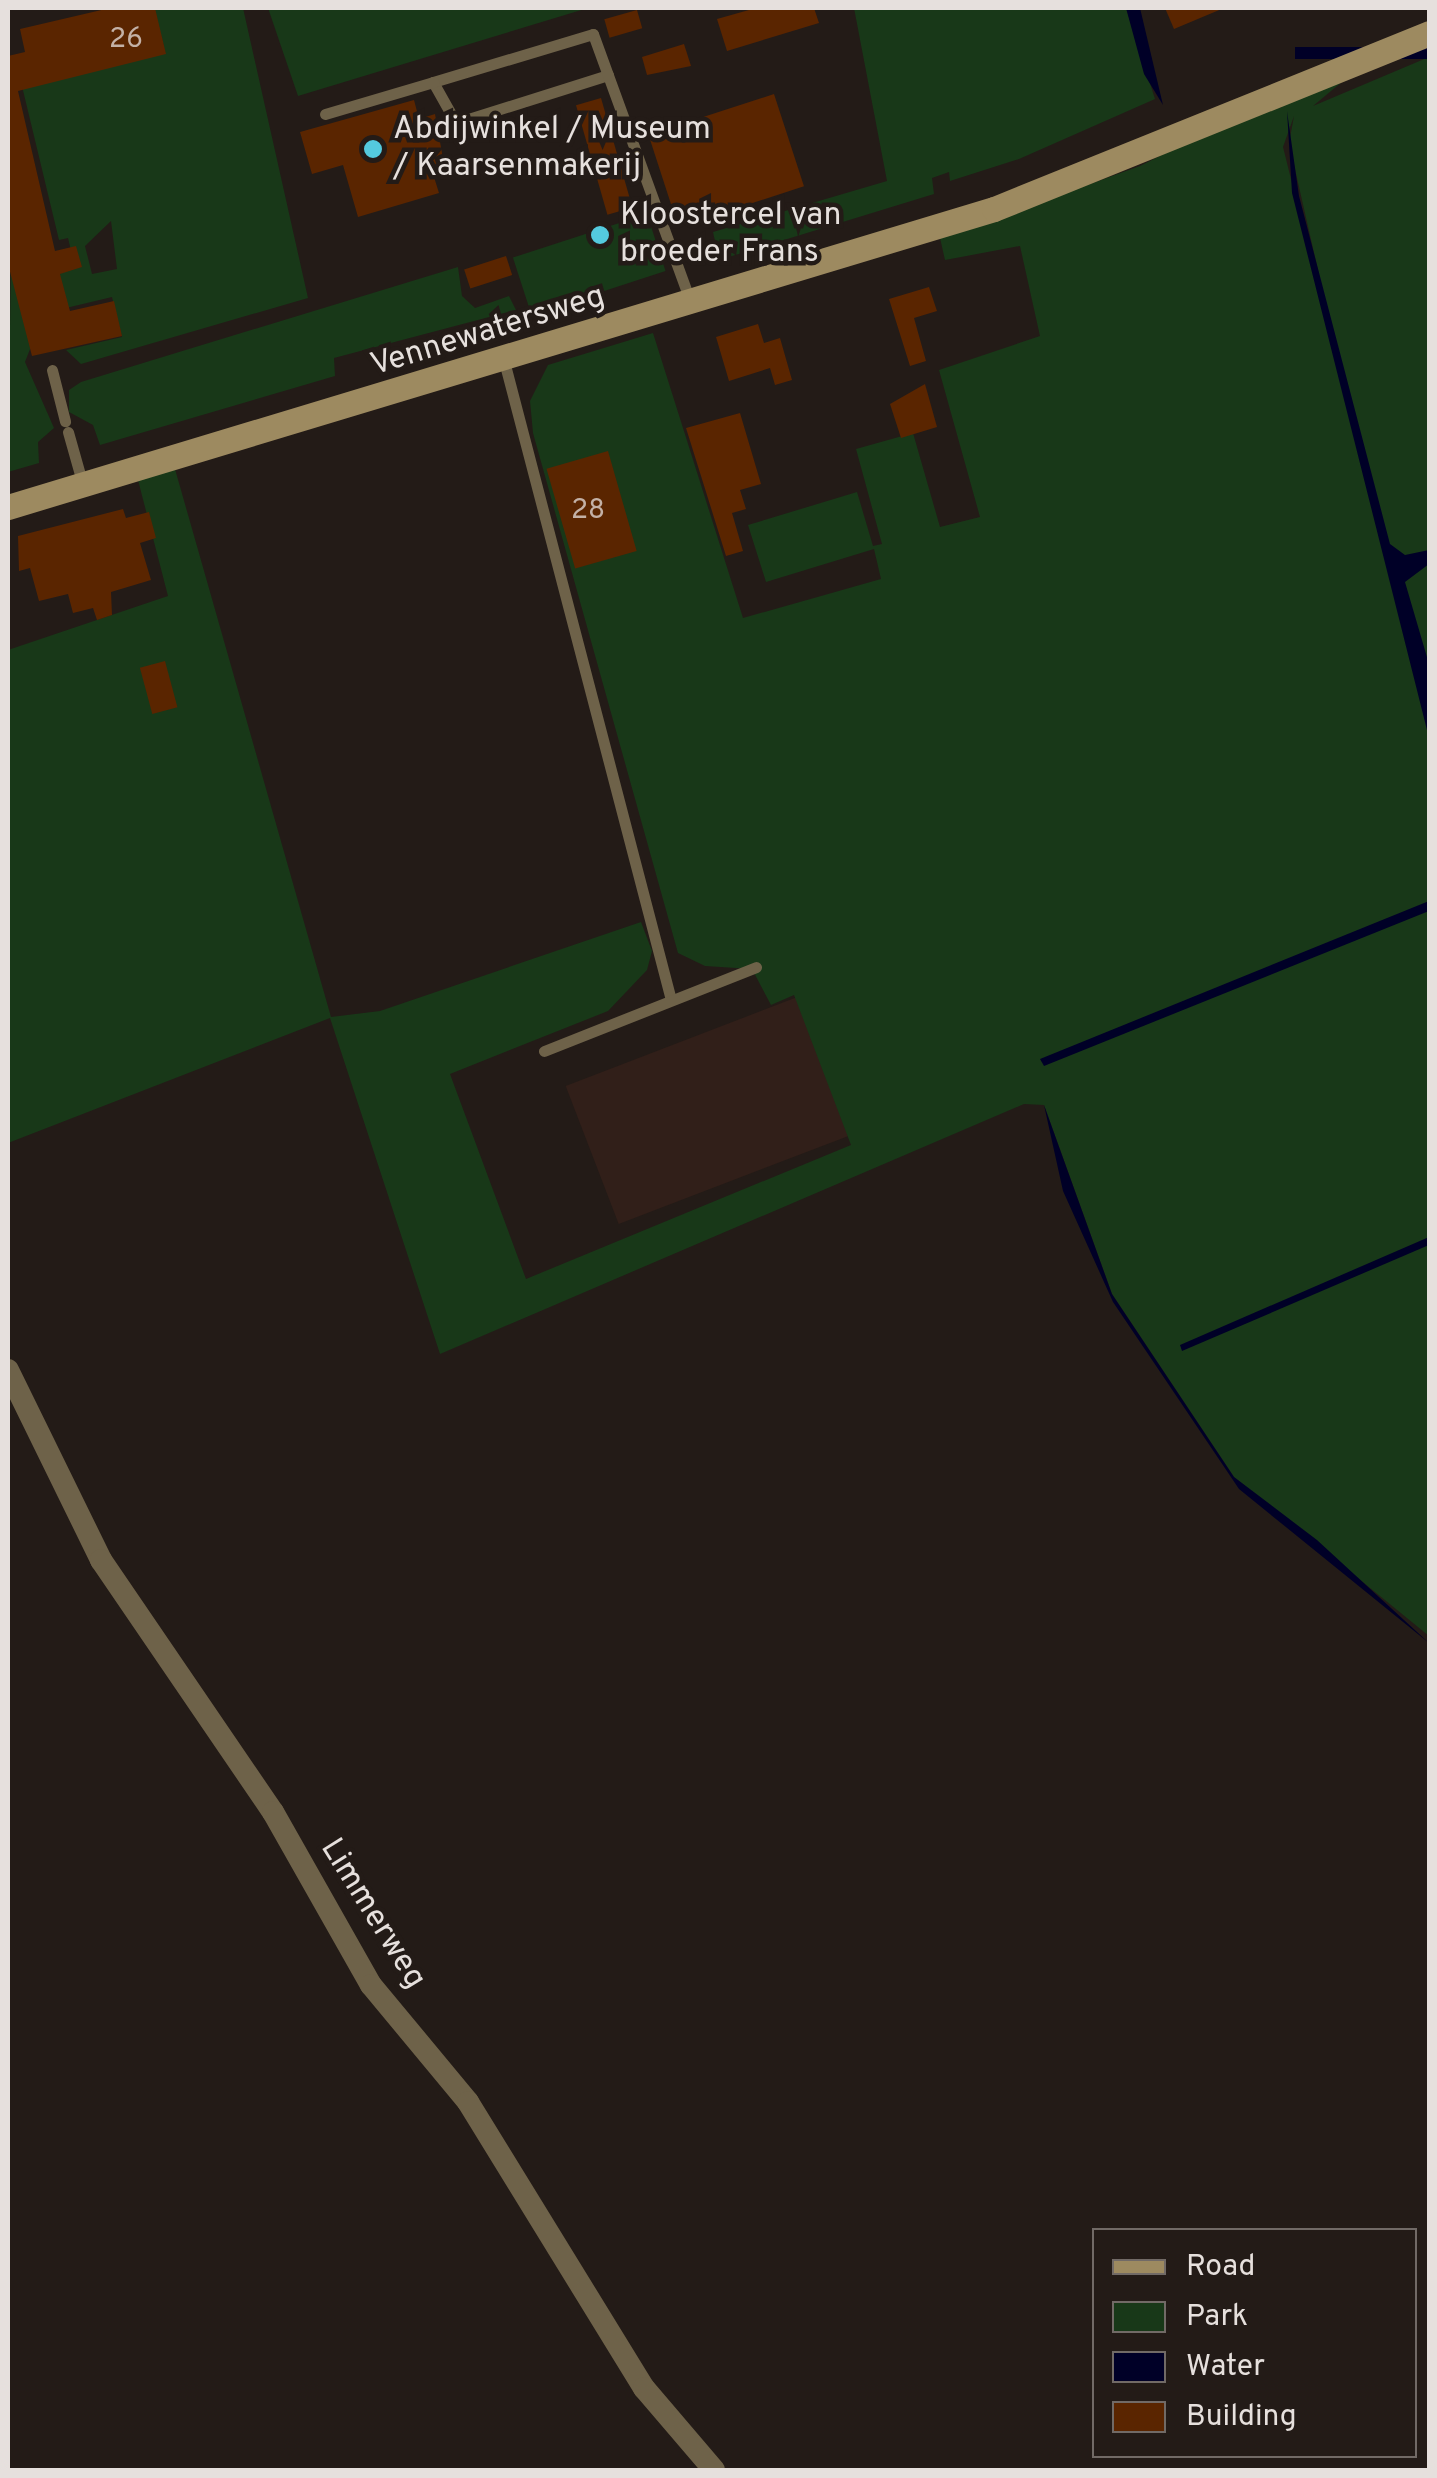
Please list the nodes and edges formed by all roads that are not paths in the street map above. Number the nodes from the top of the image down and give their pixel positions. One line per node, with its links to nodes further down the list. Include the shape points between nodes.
1 (1430, 32): 5 (street, Vennewatersweg, via 994,209)
2 (608, 76): 3 (lane, via 456,123); 3 (lane, via 594,34); 5 (lane)
3 (434, 82): 4 (lane)
4 (325, 114)
5 (691, 304): 6 (street, Vennewatersweg)
6 (504, 361): 8 (street, Vennewatersweg); 11 (lane)
7 (52, 370): 8 (lane)
8 (82, 486): 9 (street, Vennewatersweg)
9 (8, 507)
10 (756, 967): 11 (lane)
11 (671, 1000): 12 (lane)
12 (544, 1051)
13 (8, 1370): 14 (street, Limmerweg, via 101,1560 273,1812 371,1985 479,2117 644,2388)
14 (714, 2470)

